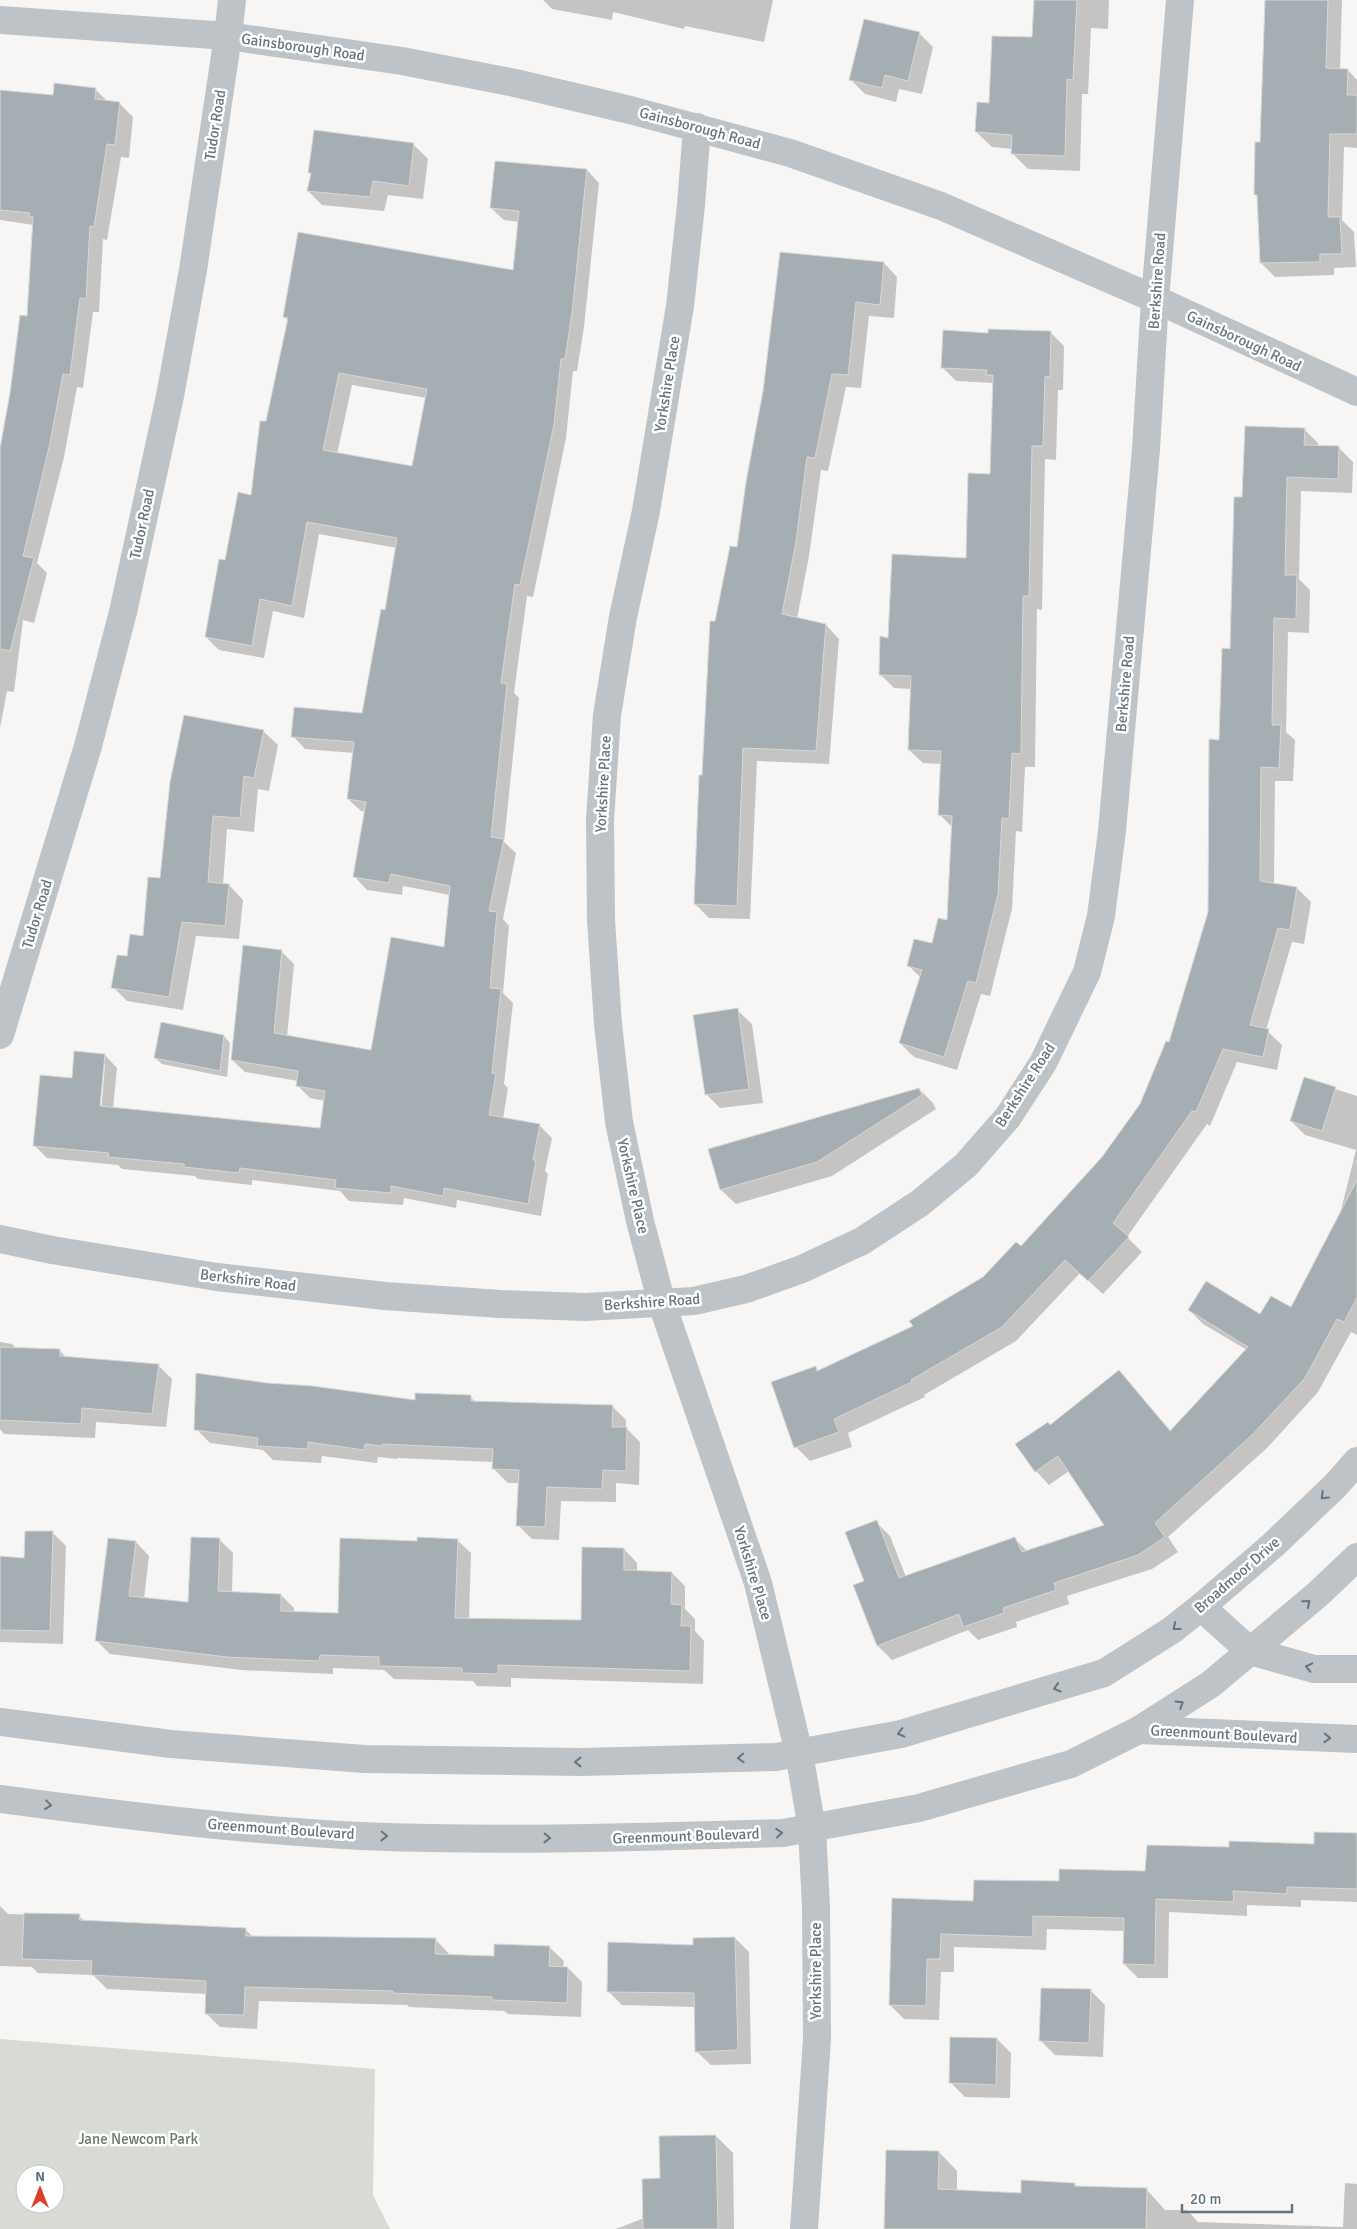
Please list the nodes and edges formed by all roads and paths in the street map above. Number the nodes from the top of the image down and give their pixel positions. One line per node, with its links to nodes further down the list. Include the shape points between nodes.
1 (232, 0): 4 (street, Tudor Road)
2 (1180, 0): 6 (street, Berkshire Road)
3 (0, 20): 4 (street, Gainsborough Road)
4 (228, 36): 5 (street, Gainsborough Road, via 430,67); 8 (street, Tudor Road, via 192,280 123,612 88,746)
5 (697, 127): 6 (street, Gainsborough Road, via 790,152 941,206); 10 (street, Yorkshire Place, via 680,306 646,511 623,617 607,714 600,820 601,920 618,1122)
6 (1155, 300): 7 (street, Gainsborough Road); 10 (street, Berkshire Road, via 1146,450 1112,832 1101,916 1087,972 1043,1063 1008,1117 966,1164 920,1203 862,1241 802,1269 746,1289 694,1301)
7 (1357, 392)
8 (0, 1035)
9 (0, 1239): 10 (street, Berkshire Road, via 217,1277 385,1296 576,1307)
10 (662, 1304): 19 (street, Yorkshire Place, via 758,1583)
11 (1357, 1461): 13 (street, Broadmoor Drive, one-way to 13, via 1273,1545)
12 (1357, 1557): 14 (street, one-way to 12)
13 (1200, 1606): 14 (street); 19 (street, Broadmoor Drive, one-way to 19, via 1172,1630 1104,1673 901,1734)
14 (1250, 1651): 15 (street, one-way to 14, via 1314,1669); 17 (street, one-way to 14, via 1211,1684)
15 (1357, 1670)
16 (0, 1722): 19 (street, one-way to 16, via 582,1762 364,1759 171,1744)
17 (1139, 1730): 18 (street, Greenmount Boulevard, one-way to 18); 21 (street, Greenmount Boulevard, via 1070,1764 919,1808)
18 (1357, 1740)
19 (799, 1754): 21 (street, Yorkshire Place)
20 (0, 1799): 21 (street, Greenmount Boulevard, one-way to 21, via 164,1820 361,1836 582,1839 783,1833)
21 (812, 1829): 22 (street, Yorkshire Place, via 817,2039)
22 (804, 2229)

